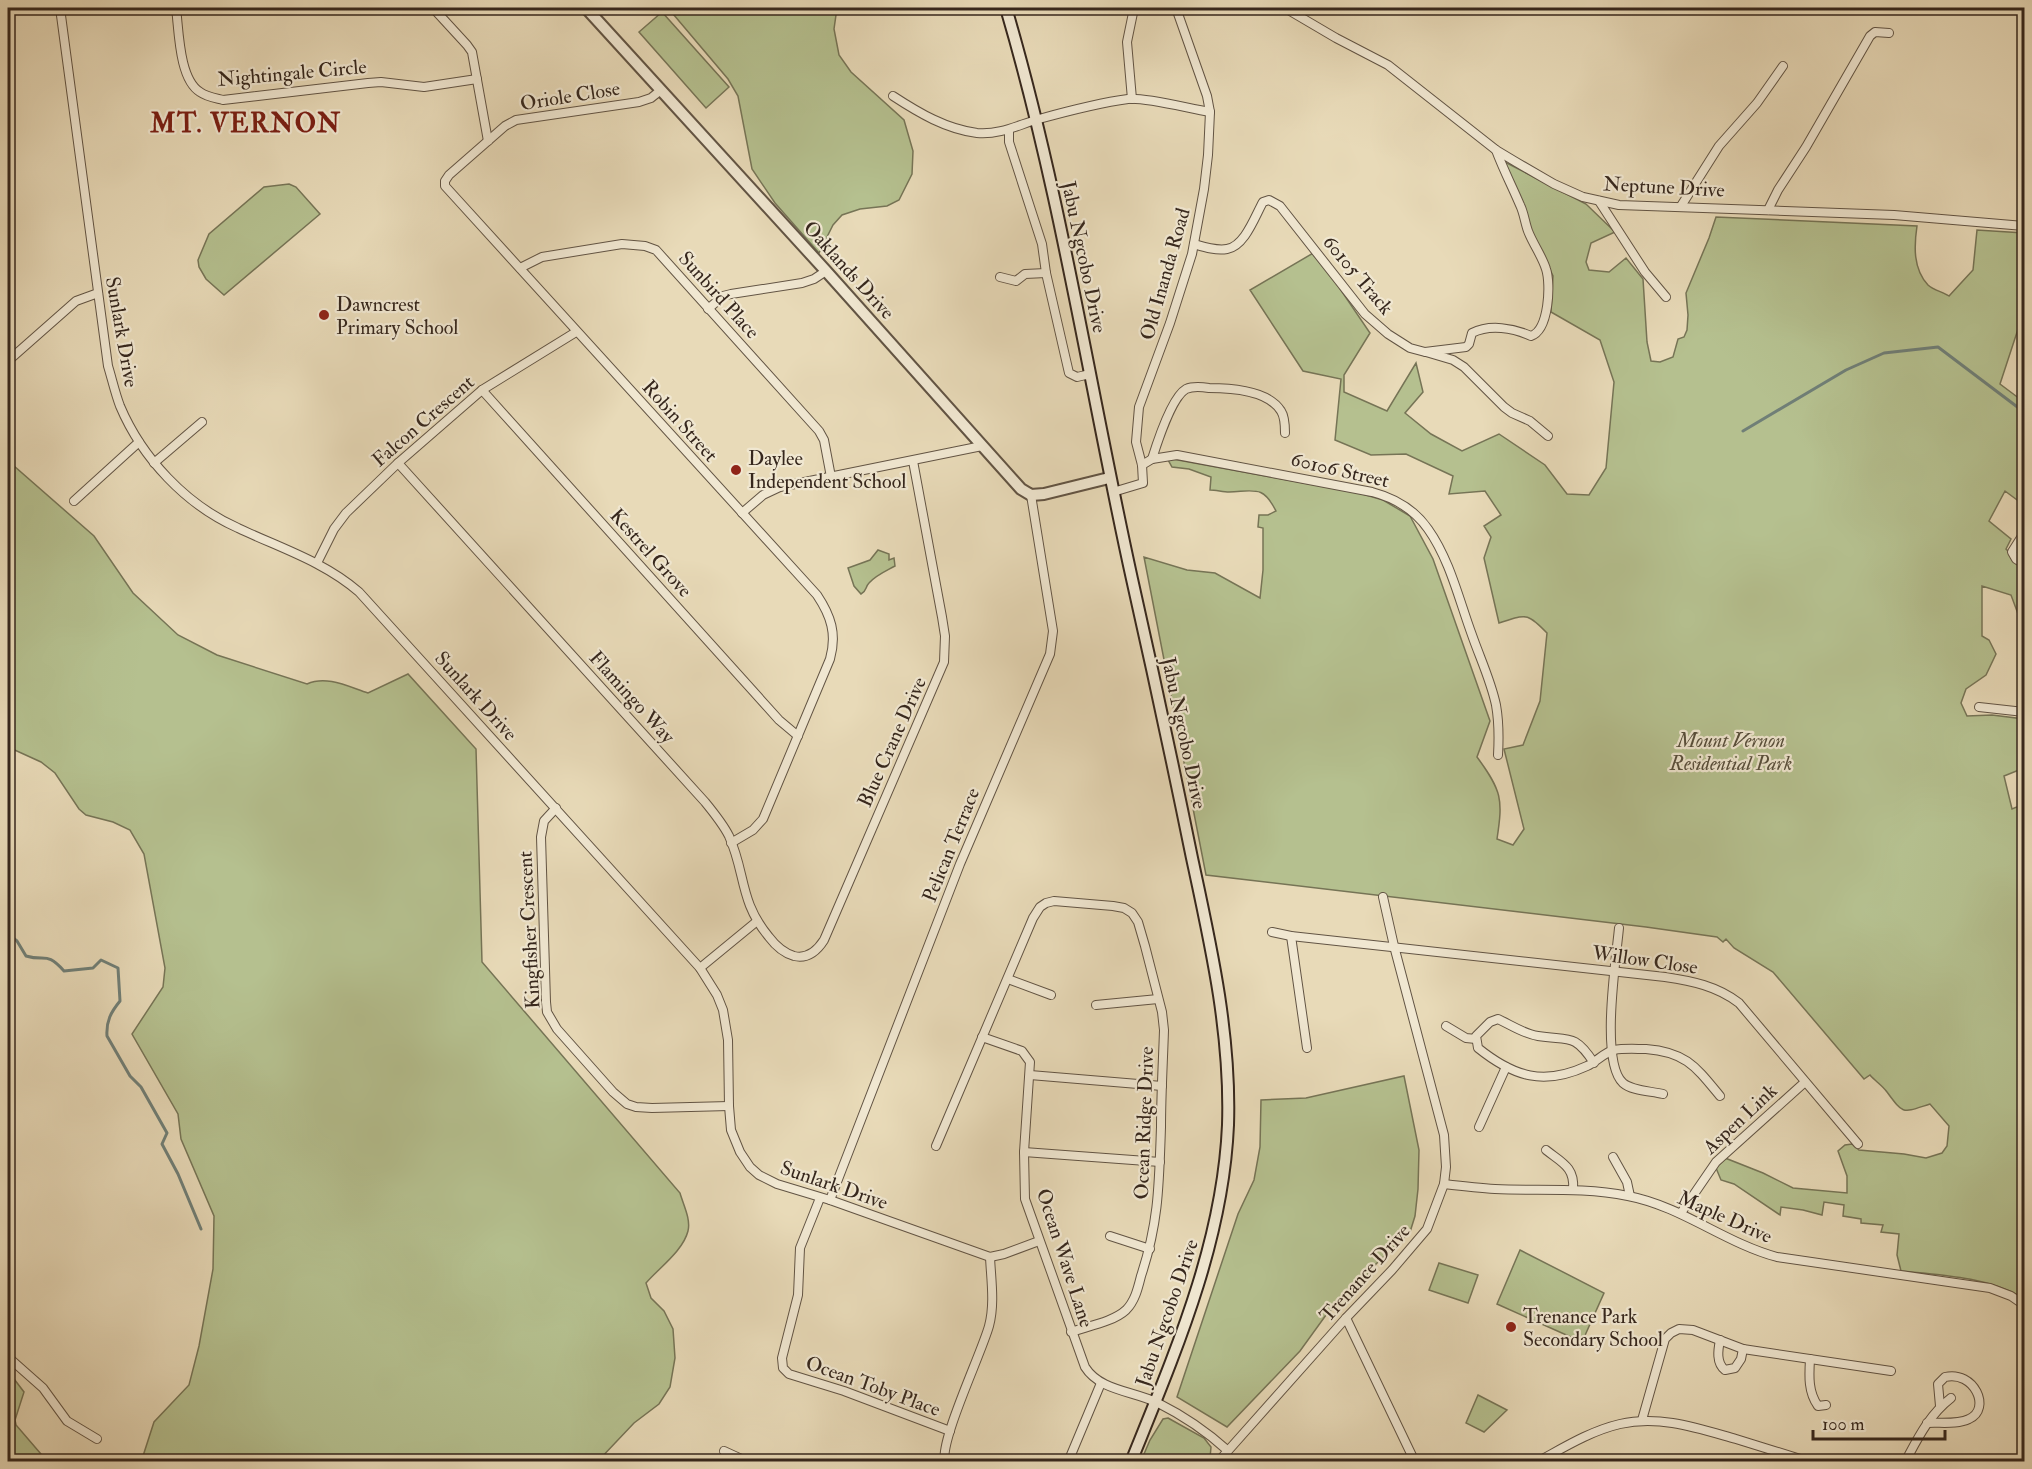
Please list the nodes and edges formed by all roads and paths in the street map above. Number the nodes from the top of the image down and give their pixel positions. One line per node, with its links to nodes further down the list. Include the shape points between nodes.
1 (60, 8): 29 (street, Sunlark Drive)
2 (176, 8): 11 (street, Nightingale Circle, via 185,71 198,92 209,97 223,100 381,82 424,87)
3 (433, 8): 11 (street, via 467,45 475,61)
4 (586, 8): 12 (main road, Oaklands Drive)
5 (1006, 8): 16 (main road, Jabu Ngcobo Drive)
6 (1134, 8): 14 (street, via 1127,42)
7 (1176, 8): 15 (street, Old Inanda Road)
8 (1285, 8): 19 (street, Neptune Drive, via 1388,65)
9 (1889, 33): 22 (street, via 1875,32 1870,36)
10 (1783, 66): 21 (street, via 1719,146)
11 (477, 79): 18 (street)
12 (661, 90): 18 (street, Oriole Close, via 639,102 516,120); 26 (main road, Oaklands Drive)
13 (893, 96): 17 (street, via 958,129 977,133)
14 (1131, 99): 15 (street); 16 (street)
15 (1210, 112): 24 (street, Old Inanda Road, via 1207,172)
16 (1036, 120): 17 (street); 35 (main road, Jabu Ngcobo Drive)
17 (1009, 130): 27 (street, via 1009,142 1042,244)
18 (488, 141): 25 (street, Robin Street, via 449,175 445,186)
19 (1496, 150): 20 (street, Neptune Drive, via 1554,184); 33 (street, via 1546,269 1550,289 1543,322 1538,333 1531,336 1483,328 1472,333 1466,347)
20 (1599, 201): 21 (street, Neptune Drive); 30 (street)
21 (1680, 206): 22 (street, Neptune Drive)
22 (1767, 210): 23 (street, Neptune Drive)
23 (2025, 226)
24 (1194, 244): 33 (street, 60105 Track, via 1233,248 1242,240 1263,201 1269,200 1280,206 1365,314 1410,348); 46 (street, Old Inanda Road, via 1139,407 1136,442)
25 (520, 268): 31 (street, Sunbird Place, via 542,257 622,244 645,246 664,258); 32 (street, Robin Street)
26 (826, 271): 31 (street, via 802,283 723,296); 41 (main road, Oaklands Drive)
27 (1046, 273): 28 (street, via 1025,274 1016,281); 35 (street, via 1069,373 1077,377)
28 (1000, 277)
29 (98, 293): 34 (street, via 76,301); 40 (street, Sunlark Drive, via 108,366 120,406)
30 (1666, 297)
31 (708, 309): 47 (street, Sunbird Place, via 819,431)
32 (576, 332): 36 (street, Falcon Crescent); 52 (street, Robin Street)
33 (1425, 352): 39 (street, 60105 Track, via 1464,367 1504,406 1530,420)
34 (8, 361)
35 (1090, 374): 48 (main road, Jabu Ngcobo Drive)
36 (482, 390): 45 (street, Falcon Crescent); 58 (street, Kestrel Grove, via 779,720)
37 (202, 422): 44 (street)
38 (1285, 433): 42 (street, via 1282,411 1254,393 1194,387 1179,395)
39 (1548, 436)
40 (139, 442): 44 (street, Sunlark Drive); 51 (street)
41 (982, 446): 43 (street); 50 (main road, Oaklands Drive)
42 (1152, 459): 46 (street, 60106 Street); 59 (street, 60106 Street, via 1177,455 1200,458 1372,492 1407,507 1428,529 1459,594 1495,703)
43 (913, 461): 47 (street); 63 (street, Blue Crane Drive, via 945,636 941,672 817,950 805,957 789,955)
44 (154, 463): 54 (street, Sunlark Drive, via 204,510)
45 (398, 463): 54 (street, Falcon Crescent, via 346,513); 61 (street, Flamingo Way, via 705,802)
46 (1142, 465): 49 (street, via 1143,483)
47 (831, 477): 52 (street, via 770,490)
48 (1109, 478): 49 (main road, Jabu Ngcobo Drive); 50 (main road)
49 (1113, 492): 114 (main road, Jabu Ngcobo Drive, via 1213,956 1228,1073 1228,1127 1213,1236 1200,1284)
50 (1031, 495): 98 (street, Pelican Terrace, via 1052,622 1050,654 960,864)
51 (74, 501)
52 (742, 513): 58 (street, Robin Street, via 817,595 832,622 834,646)
53 (2025, 533): 55 (street, via 2012,552)
54 (317, 563): 60 (street, Sunlark Drive, via 359,592)
55 (2025, 564)
56 (1979, 707): 57 (street)
57 (2025, 712)
58 (798, 736): 61 (street, Robin Street, via 759,825)
59 (1498, 755)
60 (556, 808): 68 (street, Sunlark Drive); 86 (street, Kingfisher Crescent, via 544,821 541,837 546,1002 551,1021 627,1104 652,1108)
61 (731, 843): 63 (street, Flamingo Way)
62 (1383, 897): 67 (street, Trenance Drive)
63 (756, 921): 68 (street)
64 (1619, 928): 69 (street)
65 (1272, 932): 66 (street, Willow Close)
66 (1291, 936): 67 (street, Willow Close); 77 (street)
67 (1394, 946): 69 (street, Willow Close); 94 (street, Trenance Drive, via 1444,1136)
68 (700, 968): 86 (street, Sunlark Drive, via 717,995 727,1025)
69 (1615, 971): 78 (street); 82 (street, Willow Close, via 1690,980 1729,995)
70 (1008, 979): 71 (street); 72 (street, Ocean Ridge Drive, via 1033,918 1046,903 1113,906 1132,913 1138,922); 75 (street, Ocean Ridge Drive)
71 (1051, 995)
72 (1158, 999): 73 (street); 83 (street, Ocean Ridge Drive, via 1164,1030)
73 (1096, 1005)
74 (1446, 1026): 76 (street, via 1466,1038)
75 (982, 1037): 81 (street, Ocean Wave Lane, via 1022,1051 1030,1062); 89 (street, Ocean Ridge Drive)
76 (1476, 1039): 79 (street, via 1490,1022 1498,1019 1537,1036 1570,1039 1583,1047); 80 (street, via 1478,1048)
77 (1307, 1048)
78 (1612, 1050): 79 (street); 84 (street, via 1615,1073 1625,1084); 85 (street, via 1666,1051 1685,1058)
79 (1594, 1063): 80 (street, via 1550,1078 1520,1074)
80 (1506, 1066): 87 (street)
81 (1030, 1075): 83 (street); 91 (street, Ocean Wave Lane)
82 (1805, 1082): 88 (street, Willow Close); 99 (street, Aspen Link, via 1716,1162)
83 (1162, 1086): 93 (street, Ocean Ridge Drive)
84 (1663, 1094)
85 (1720, 1096)
86 (729, 1106): 97 (street, Sunlark Drive, via 735,1142 750,1167 777,1184)
87 (1479, 1126)
88 (1858, 1144)
89 (936, 1146)
90 (1546, 1150): 95 (street, via 1572,1172)
91 (1024, 1152): 93 (street); 101 (street, Ocean Wave Lane, via 1024,1199)
92 (1613, 1157): 96 (street)
93 (1160, 1162): 102 (street, Ocean Ridge Drive)
94 (1444, 1184): 95 (street, Maple Drive, via 1495,1189); 105 (street, Trenance Drive, via 1427,1229)
95 (1573, 1189): 96 (street, Maple Drive)
96 (1630, 1196): 99 (street, Maple Drive)
97 (820, 1198): 98 (street, Sunlark Drive); 119 (street, Ocean Toby Place, via 800,1248 798,1295 783,1368 795,1376)
98 (830, 1200): 103 (street, Sunlark Drive)
99 (1681, 1213): 104 (street, Maple Drive, via 1768,1255 1990,1288)
100 (1110, 1236): 102 (street)
101 (1039, 1241): 103 (street); 106 (street, Ocean Wave Lane)
102 (1150, 1249): 106 (street, Ocean Ridge Drive, via 1135,1296 1125,1312)
103 (990, 1257): 119 (street, via 989,1327)
104 (2025, 1305)
105 (1346, 1318): 121 (street, Trenance Drive); 128 (street)
106 (1071, 1332): 112 (street, Ocean Wave Lane, via 1084,1367)
107 (1720, 1340): 108 (street); 108 (street, via 1719,1361 1725,1370 1735,1368); 117 (street, via 1678,1329 1665,1339)
108 (1743, 1349): 110 (street)
109 (8, 1356): 120 (street, via 43,1388 67,1421)
110 (1810, 1359): 111 (street); 115 (street, via 1809,1382 1814,1401 1818,1406)
111 (1891, 1371)
112 (1101, 1383): 114 (street, Ocean Wave Lane); 125 (street)
113 (1951, 1398): 116 (street)
114 (1155, 1402): 121 (street, Ocean Wave Lane, via 1206,1431); 126 (main road, Jabu Ngcobo Drive)
115 (1826, 1405)
116 (1940, 1406): 118 (street); 118 (street, via 1938,1384 1945,1377 1960,1377 1976,1389 1978,1404 1970,1419)
117 (1642, 1420): 129 (street, via 1594,1432); 130 (street, via 1696,1427)
118 (1927, 1423): 131 (street)
119 (950, 1431): 124 (street)
120 (97, 1439)
121 (1227, 1450): 127 (street, Trenance Drive)
122 (724, 1451): 123 (street)
123 (743, 1460)
124 (945, 1461)
125 (1068, 1461)
126 (1131, 1461)
127 (1218, 1461)
128 (1415, 1461)
129 (1536, 1461)
130 (1810, 1461)
131 (1905, 1461)

